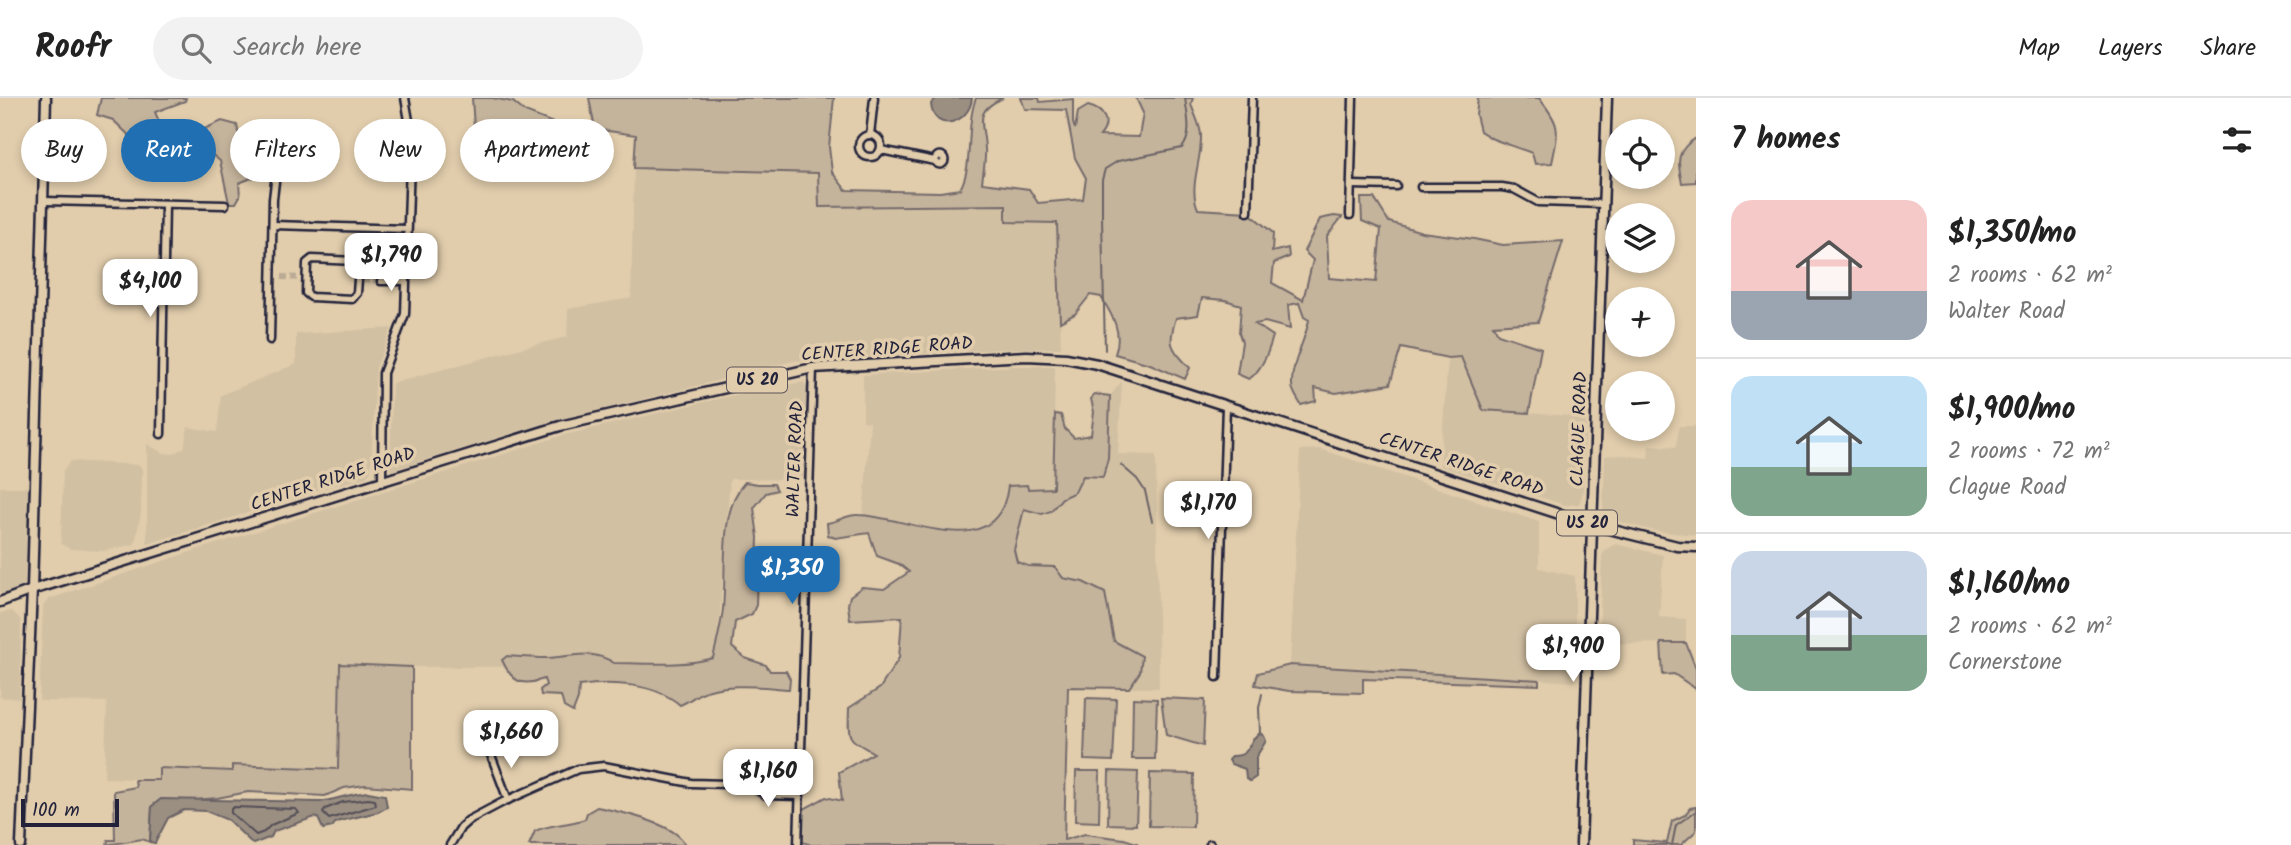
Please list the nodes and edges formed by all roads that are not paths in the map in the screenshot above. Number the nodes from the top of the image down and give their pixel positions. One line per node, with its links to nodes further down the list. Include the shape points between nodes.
1 (46, 98): 14 (main road)
2 (405, 98): 21 (street, via 411,132)
3 (874, 98): 7 (street)
4 (1252, 98): 18 (street)
5 (1353, 98): 11 (street)
6 (1607, 98): 16 (main road, CLAGUE ROAD)
7 (870, 135): 8 (street, via 877,137); 8 (street, via 859,143 863,154 874,156)
8 (881, 150): 9 (street)
9 (935, 161)
10 (275, 182): 20 (street)
11 (1351, 185): 12 (street); 19 (street)
12 (1396, 186)
13 (1421, 187): 16 (street, via 1502,187 1538,202)
14 (44, 201): 15 (street); 34 (main road)
15 (166, 204): 17 (street); 30 (street)
16 (1604, 204): 32 (main road, CLAGUE ROAD)
17 (225, 205)
18 (1248, 212)
19 (1350, 215)
20 (273, 225): 21 (street); 22 (street)
21 (407, 229): 26 (street)
22 (271, 277): 23 (street); 27 (street)
23 (282, 278)
24 (303, 278): 24 (street, via 313,259 355,261 361,280 352,299 310,297)
25 (382, 281): 26 (street)
26 (405, 281): 31 (street, via 405,314 383,373)
27 (270, 340)
28 (813, 368): 29 (main road, CENTER RIDGE ROAD / US 20, via 1052,356 1097,363); 31 (main road, CENTER RIDGE ROAD / US 20, via 560,426); 39 (street, WALTER ROAD)
29 (1226, 406): 32 (main road, CENTER RIDGE ROAD / US 20); 36 (street)
30 (161, 434)
31 (382, 480): 34 (main road, CENTER RIDGE ROAD / US 20)
32 (1593, 525): 33 (main road, CENTER RIDGE ROAD / US 20); 45 (main road, CLAGUE ROAD)
33 (1696, 547)
34 (32, 590): 35 (main road, CENTER RIDGE ROAD / US 20); 42 (main road)
35 (0, 602)
36 (1217, 677)
37 (488, 747): 41 (street)
38 (747, 784): 39 (street); 40 (street, via 766,795); 41 (street, via 691,783 594,766)
39 (801, 786): 40 (street, WALTER ROAD)
40 (800, 796): 44 (street, WALTER ROAD)
41 (508, 800): 43 (street, via 469,820)
42 (21, 845)
43 (450, 845)
44 (798, 845)
45 (1581, 845)

